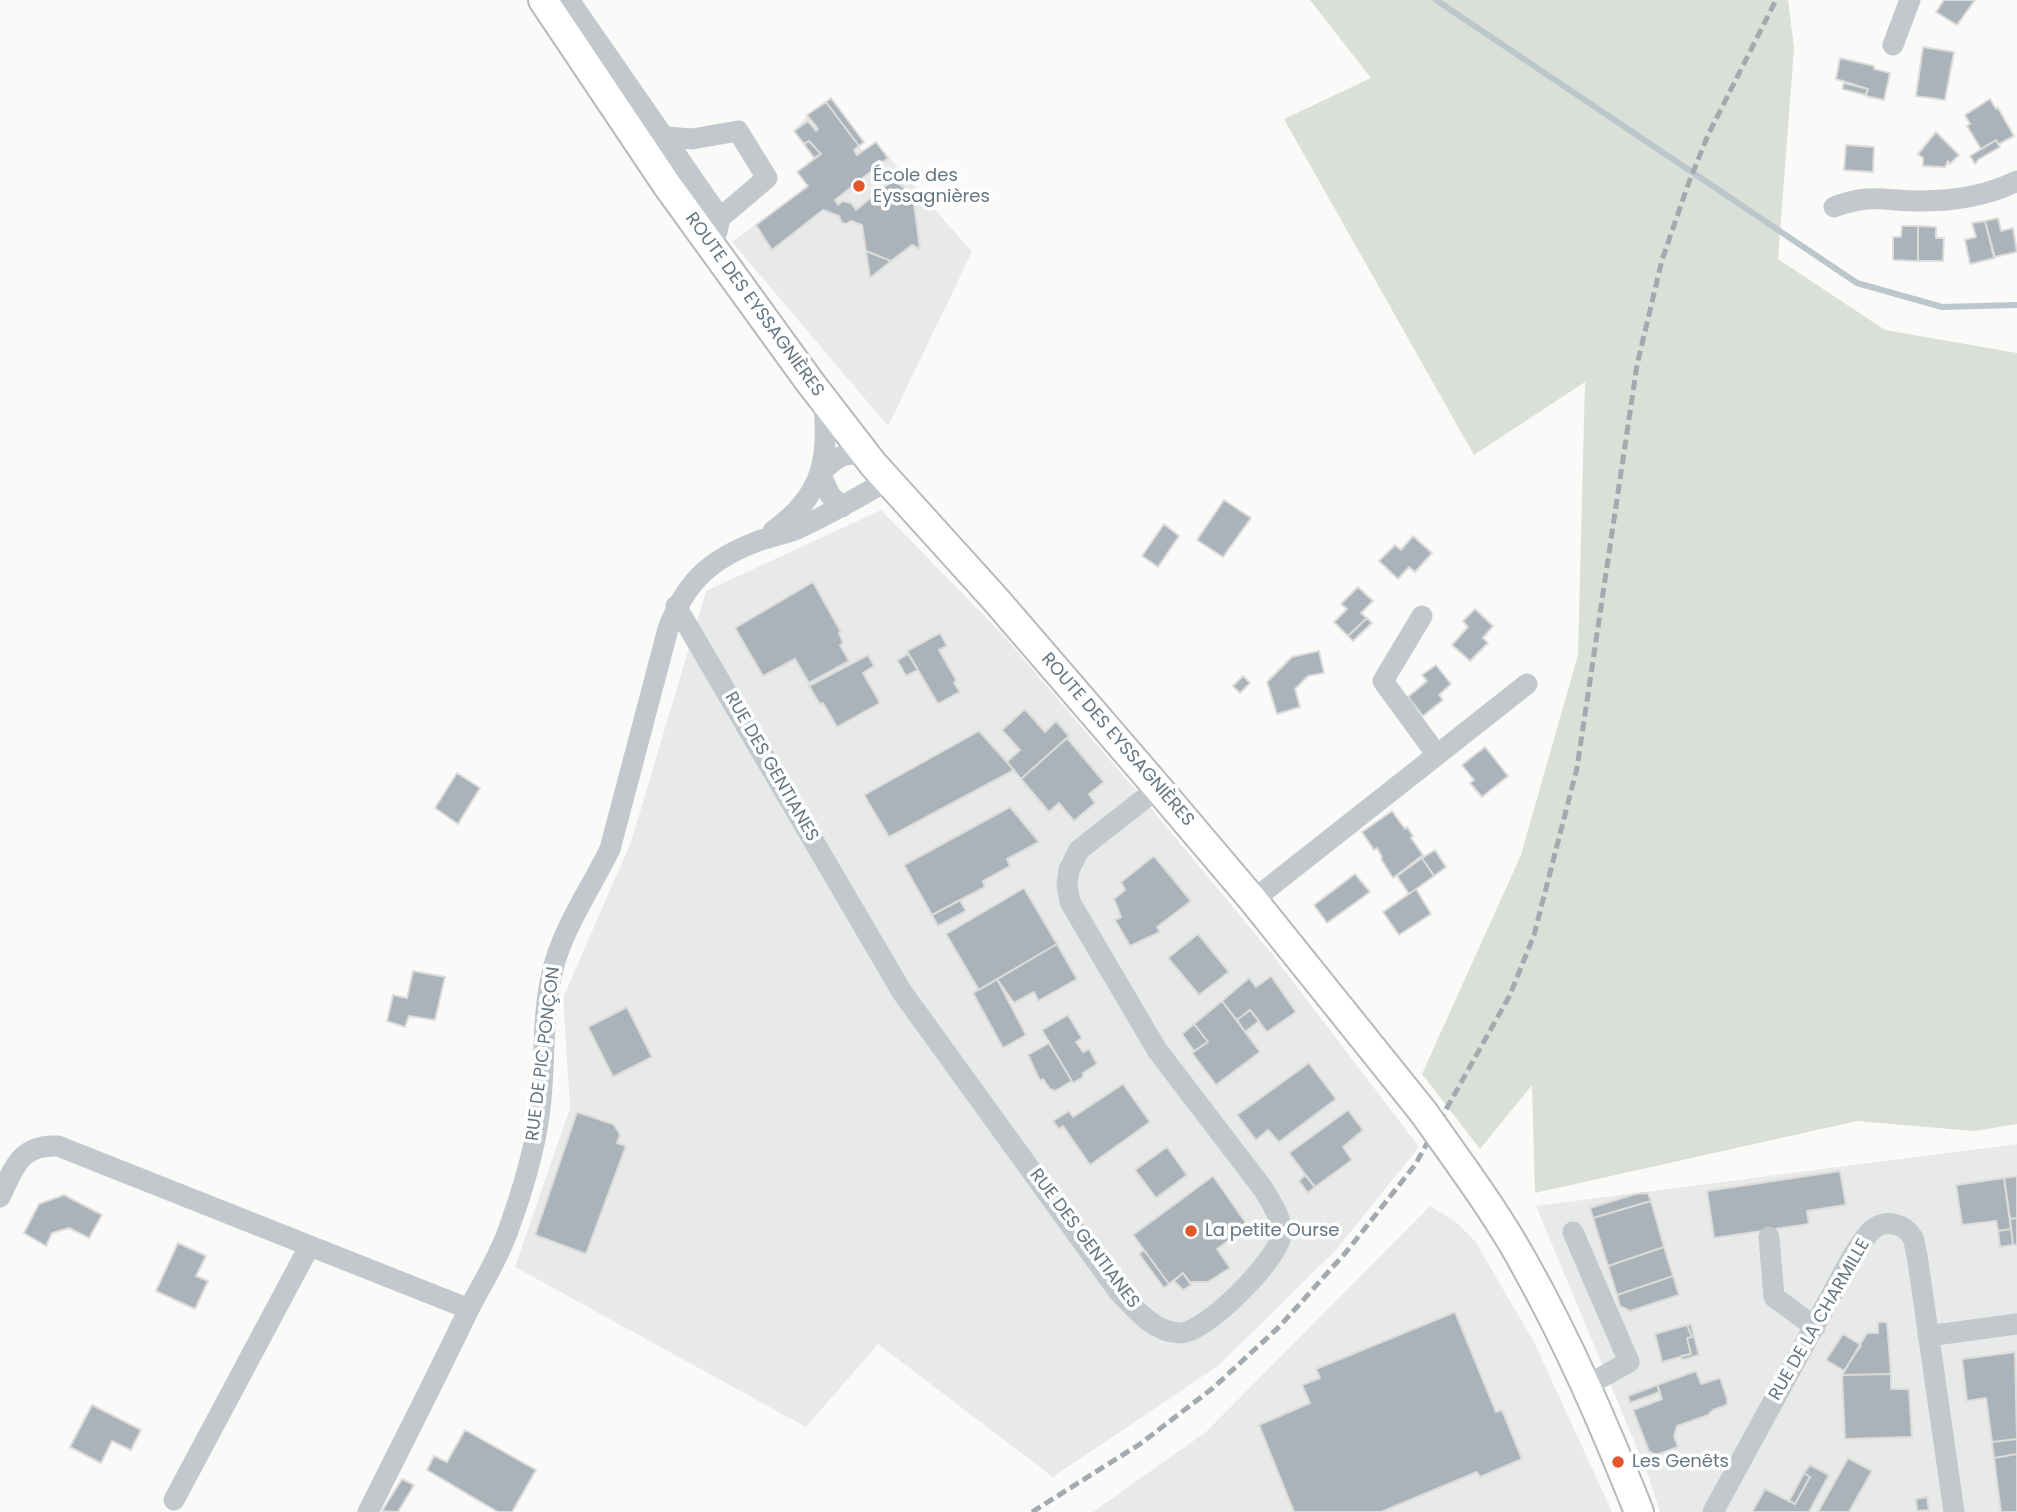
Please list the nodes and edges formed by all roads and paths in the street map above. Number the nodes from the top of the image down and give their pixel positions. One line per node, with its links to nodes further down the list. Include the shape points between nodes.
1 (542, 0): 5 (main road, ROUTE DES EYSSAGNIÈRES)
2 (569, 0): 6 (street)
3 (1910, 0): 4 (street)
4 (1893, 45)
5 (633, 136): 6 (street); 10 (main road, ROUTE DES EYSSAGNIÈRES)
6 (662, 136): 9 (street); 9 (street, via 699,138 738,131 767,178)
7 (2017, 181): 8 (street, via 1967,198 1919,201 1873,197)
8 (1833, 207)
9 (720, 218): 10 (street)
10 (714, 250): 11 (main road, ROUTE DES EYSSAGNIÈRES)
11 (823, 398): 12 (main road, ROUTE DES EYSSAGNIÈRES); 13 (street, RUE DE PIC PONÇON, via 825,440)
12 (865, 455): 13 (street, RUE DE PIC PONÇON, via 852,452 841,456); 14 (main road, ROUTE DES EYSSAGNIÈRES)
13 (820, 473): 15 (street, via 830,495); 16 (street, RUE DE PIC PONÇON, via 806,503)
14 (887, 481): 15 (street, RUE DE PIC PONÇON); 21 (main road, ROUTE DES EYSSAGNIÈRES)
15 (842, 507): 16 (street, RUE DE PIC PONÇON)
16 (760, 540): 17 (street, RUE DE PIC PONÇON, via 697,576)
17 (676, 606): 21 (street, RUE DES GENTIANES, via 902,992 1119,1292 1164,1330 1184,1334 1206,1323 1262,1269 1276,1252 1282,1233 1264,1190 1157,1050 1070,902 1069,870 1079,850); 27 (street, RUE DE PIC PONÇON, via 610,849 564,934 552,973 540,1114 531,1157 509,1229)
18 (1422, 616): 20 (street, via 1383,681)
19 (1527, 684): 20 (street)
20 (1437, 755): 22 (street)
21 (1158, 788): 22 (main road, ROUTE DES EYSSAGNIÈRES)
22 (1253, 900): 31 (main road, ROUTE DES EYSSAGNIÈRES, bridge, via 1464,1168 1523,1261)
23 (0, 1198): 26 (street, via 15,1164 29,1150 58,1146)
24 (1573, 1231): 31 (street, via 1629,1362)
25 (1769, 1237): 29 (street, via 1774,1297)
26 (309, 1247): 27 (street); 32 (street)
27 (469, 1309): 33 (street, RUE DE PIC PONÇON)
28 (2017, 1324): 30 (street)
29 (1815, 1327): 30 (street, RUE DE LA CHARMILLE, via 1871,1230 1892,1222 1913,1238); 35 (street, RUE DE LA CHARMILLE)
30 (1928, 1336): 36 (street, RUE DE LA CHARMILLE)
31 (1586, 1386): 34 (main road, ROUTE DES EYSSAGNIÈRES)
32 (174, 1500)
33 (368, 1512)
34 (1639, 1512)
35 (1713, 1512)
36 (1954, 1512)

